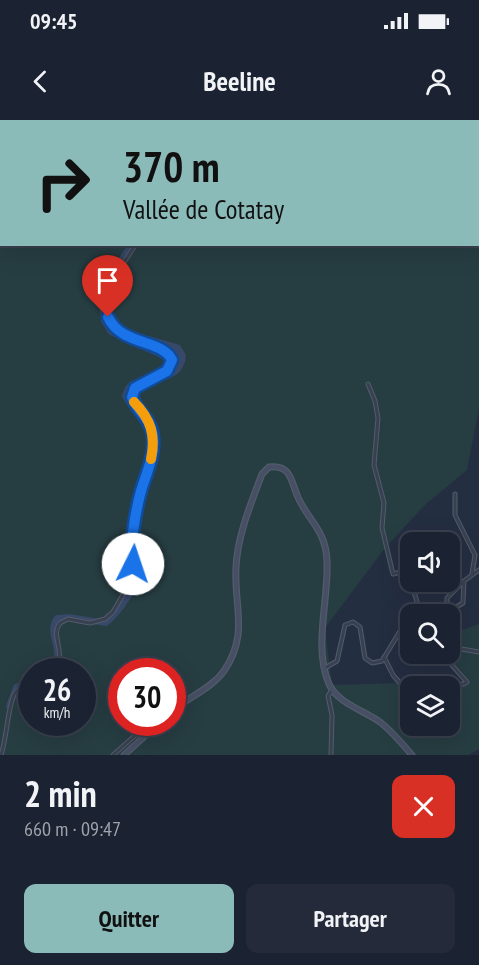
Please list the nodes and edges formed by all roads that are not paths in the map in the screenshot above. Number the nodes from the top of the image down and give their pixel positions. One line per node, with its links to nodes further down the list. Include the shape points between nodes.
1 (135, 246): 13 (street, via 115,276 108,317 122,333 167,353 172,364 167,371 135,388 132,397 149,421 153,441 131,546 133,577 105,619 68,619 60,623 56,634)
2 (368, 384): 5 (street, via 379,426 374,465 384,503 382,528 393,574)
3 (455, 494): 6 (street, via 455,514 475,555)
4 (479, 570): 6 (street)
5 (400, 572)
6 (472, 574): 7 (street)
7 (464, 581): 7 (street, via 447,598 453,609 463,603)
8 (414, 592): 9 (street)
9 (417, 603): 12 (street)
10 (460, 649): 11 (street)
11 (479, 652)
12 (384, 657): 14 (street, via 399,682 467,682); 15 (street, via 378,663 368,661 360,627 349,623 343,631 337,661)
13 (61, 658)
14 (451, 664)
15 (325, 668): 17 (street); 18 (street, via 322,627 326,549 316,523 297,496 290,474 283,468 269,467 262,474 238,548 240,628 236,648 223,673)
16 (18, 690): 21 (street, via 13,695)
17 (332, 690): 24 (street, via 328,696 332,715); 25 (street, via 381,723)
18 (186, 702)
19 (134, 736): 22 (street)
20 (145, 736): 23 (street)
21 (1, 755)
22 (113, 755)
23 (124, 755)
24 (331, 755)
25 (412, 755)

